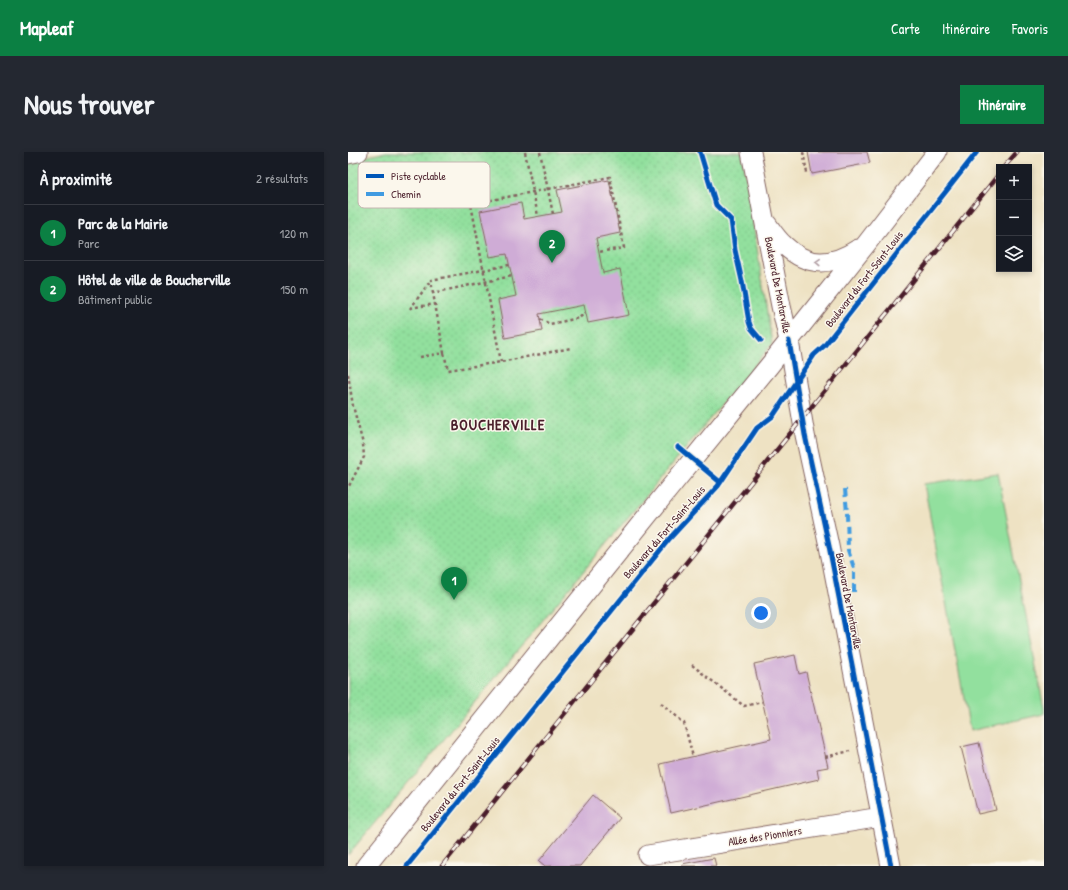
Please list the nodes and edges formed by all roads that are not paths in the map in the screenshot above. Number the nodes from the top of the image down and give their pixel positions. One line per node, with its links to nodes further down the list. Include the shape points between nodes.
1 (358, 152): 4 (street)
2 (751, 152): 5 (street, Boulevard De Montarville)
3 (937, 152): 6 (street, Boulevard du Fort-Saint-Louis)
4 (348, 154)
5 (765, 221): 6 (street, one-way to 5, via 837,260 810,261 785,246); 7 (street, Boulevard De Montarville)
6 (867, 243): 7 (street, Boulevard du Fort-Saint-Louis)
7 (789, 341): 8 (street, Boulevard De Montarville, via 805,435); 10 (street, Boulevard du Fort-Saint-Louis)
8 (881, 817): 9 (street, Allée des Pionniers); 11 (street, Boulevard De Montarville)
9 (648, 855)
10 (366, 866)
11 (891, 866)

